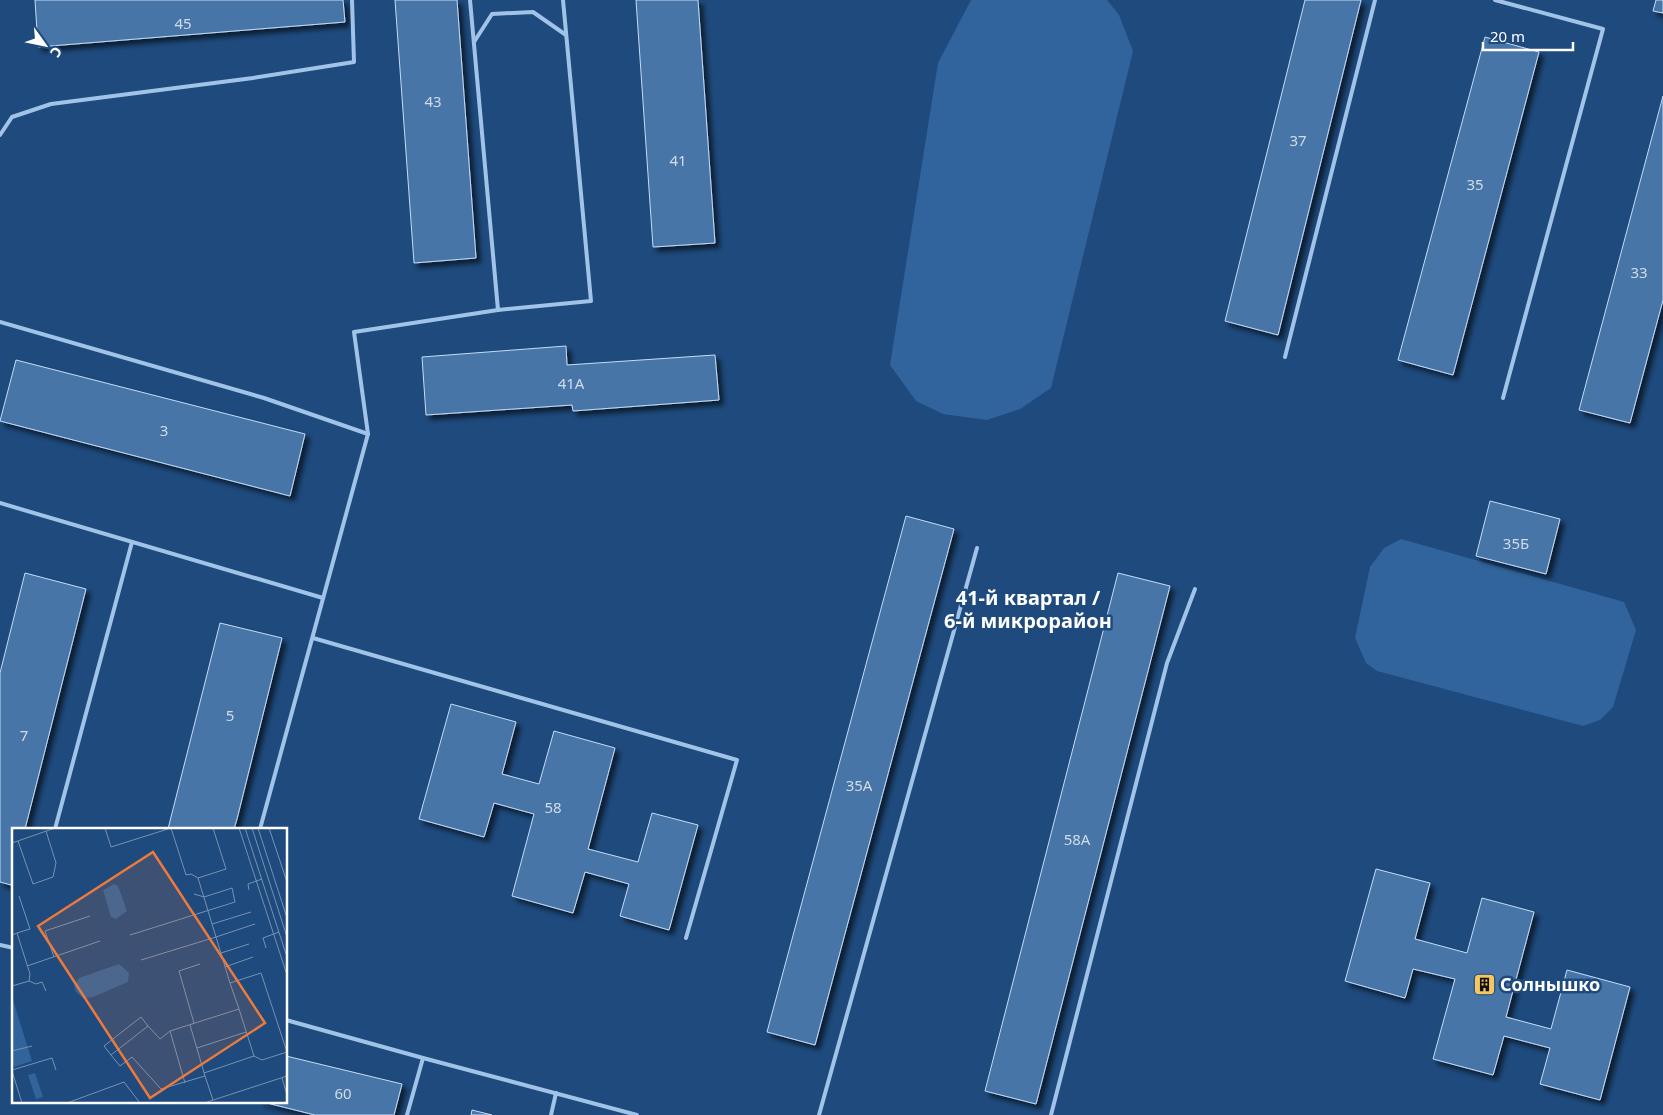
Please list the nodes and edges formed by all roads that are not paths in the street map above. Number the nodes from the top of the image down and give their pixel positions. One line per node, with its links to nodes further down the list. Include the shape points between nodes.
1 (352, 0): 8 (lane, via 354,62 51,104 12,118)
2 (470, 0): 7 (lane)
3 (562, 0): 6 (lane)
4 (1375, 0): 11 (lane)
5 (1495, 0): 12 (lane, via 1603,29)
6 (566, 35): 7 (lane, via 533,12 492,14); 9 (lane, via 591,301)
7 (474, 42): 9 (lane)
8 (0, 135)
9 (498, 310): 13 (lane, via 354,332)
10 (0, 322): 13 (lane, via 264,398)
11 (1285, 357)
12 (1503, 398)
13 (368, 434): 18 (lane)
14 (0, 503): 15 (lane)
15 (132, 542): 18 (lane); 20 (lane)
16 (977, 548): 29 (lane)
17 (1195, 588): 30 (lane, via 1167,663)
18 (323, 598): 19 (lane)
19 (313, 638): 21 (lane); 22 (lane, via 737,760)
20 (55, 828)
21 (260, 828)
22 (686, 938)
23 (288, 1021): 24 (lane)
24 (423, 1058): 25 (lane); 26 (lane)
25 (556, 1093): 27 (lane); 28 (lane)
26 (407, 1115)
27 (551, 1115)
28 (637, 1115)
29 (819, 1115)
30 (1051, 1115)

